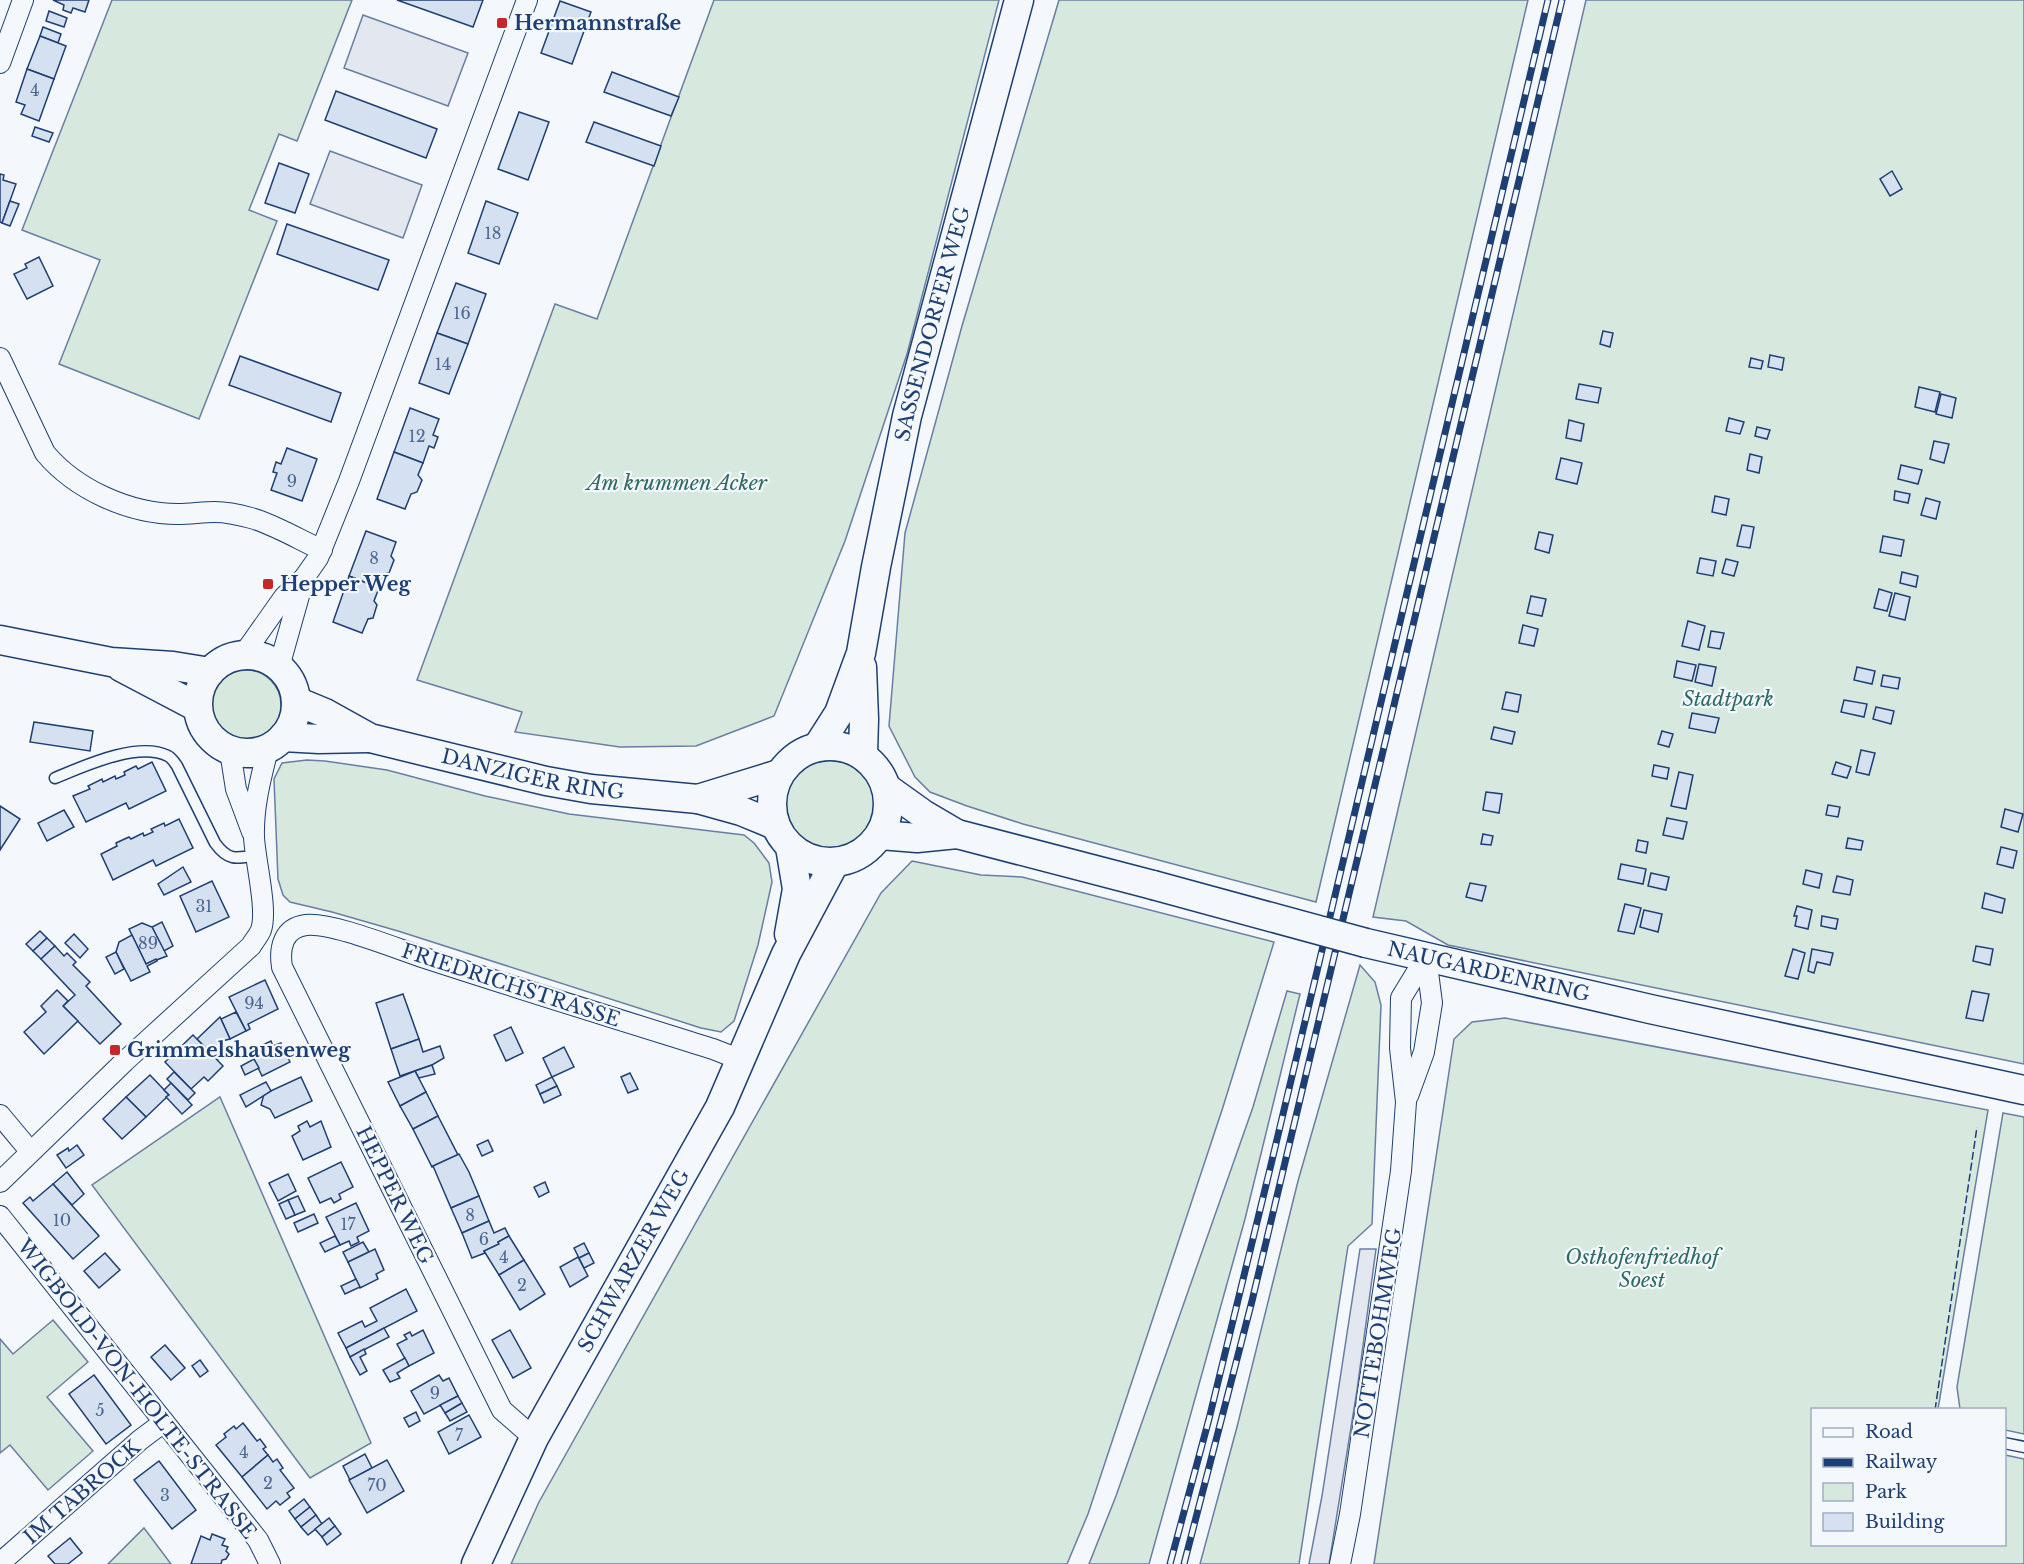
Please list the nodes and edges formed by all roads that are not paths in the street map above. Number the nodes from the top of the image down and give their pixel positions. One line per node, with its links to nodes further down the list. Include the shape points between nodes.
1 (23, 0): 4 (street)
2 (527, 0): 6 (street)
3 (1019, 0): 9 (main road, SASSENDORFER WEG, via 907,416)
4 (0, 63)
5 (0, 358): 6 (street, via 45,453 77,481 124,506 150,512 218,512 254,518)
6 (322, 550): 7 (street)
7 (304, 578): 10 (street, via 284,597); 12 (street)
8 (0, 640): 11 (main road)
9 (861, 653): 18 (main road, SASSENDORFER WEG, via 839,713); 20 (main road, SASSENDORFER WEG)
10 (243, 655): 12 (main road, via 261,657); 13 (main road, via 225,660)
11 (111, 662): 13 (main road); 15 (main road)
12 (279, 667): 14 (main road, via 291,682)
13 (210, 672): 15 (main road, via 200,688)
14 (296, 701): 16 (main road, DANZIGER RING); 17 (main road, via 293,721)
15 (197, 707): 19 (main road, via 202,726 213,741)
16 (370, 738): 17 (main road, DANZIGER RING); 24 (main road, DANZIGER RING, via 546,781)
17 (276, 743): 19 (main road, via 249,754); 26 (street, via 259,787)
18 (818, 746): 20 (main road, via 843,746); 21 (main road, via 795,756)
19 (230, 751): 26 (street, via 236,789)
20 (862, 754): 23 (main road, via 878,769)
21 (779, 774): 24 (main road, DANZIGER RING); 28 (main road, via 771,799)
22 (55, 778): 29 (lane, via 125,754 150,751 170,756 222,853 238,859)
23 (888, 789): 25 (main road, NAUGARDENRING); 27 (main road, via 889,812)
24 (698, 799): 28 (main road, DANZIGER RING, via 741,811)
25 (957, 834): 27 (main road, NAUGARDENRING, via 917,838); 33 (main road, NAUGARDENRING, bridge)
26 (254, 835): 29 (street)
27 (880, 835): 30 (main road, via 853,858)
28 (783, 836): 30 (main road, via 811,859); 32 (main road, SCHWARZER WEG, via 797,889)
29 (256, 855): 38 (street, via 262,915 261,930 250,946)
30 (835, 862): 32 (main road, SCHWARZER WEG)
31 (284, 940): 34 (street, FRIEDRICHSTRASSE, via 304,925 343,931); 42 (street, HEPPER WEG, via 280,953 282,967 501,1410)
32 (786, 954): 34 (main road, SCHWARZER WEG)
33 (1426, 957): 35 (main road, NAUGARDENRING); 36 (street, NOTTEBOHMWEG, via 1432,1003 1424,1052); 36 (street, NOTTEBOHMWEG, via 1401,998 1400,1048)
34 (741, 1060): 42 (main road, SCHWARZER WEG, via 700,1144)
35 (2024, 1090)
36 (1406, 1102): 48 (street, NOTTEBOHMWEG, via 1394,1227)
37 (0, 1115): 38 (street)
38 (30, 1151): 39 (street)
39 (0, 1182)
40 (0, 1216): 41 (street, WIGBOLD-VON-HOLTE-STRASSE)
41 (164, 1422): 45 (street, IM TABROCK); 46 (street, WIGBOLD-VON-HOLTE-STRASSE, via 258,1540)
42 (534, 1438): 47 (main road, SCHWARZER WEG)
43 (2006, 1443): 44 (lane)
44 (2024, 1447)
45 (0, 1563)
46 (270, 1564)
47 (476, 1564)
48 (1340, 1564)

